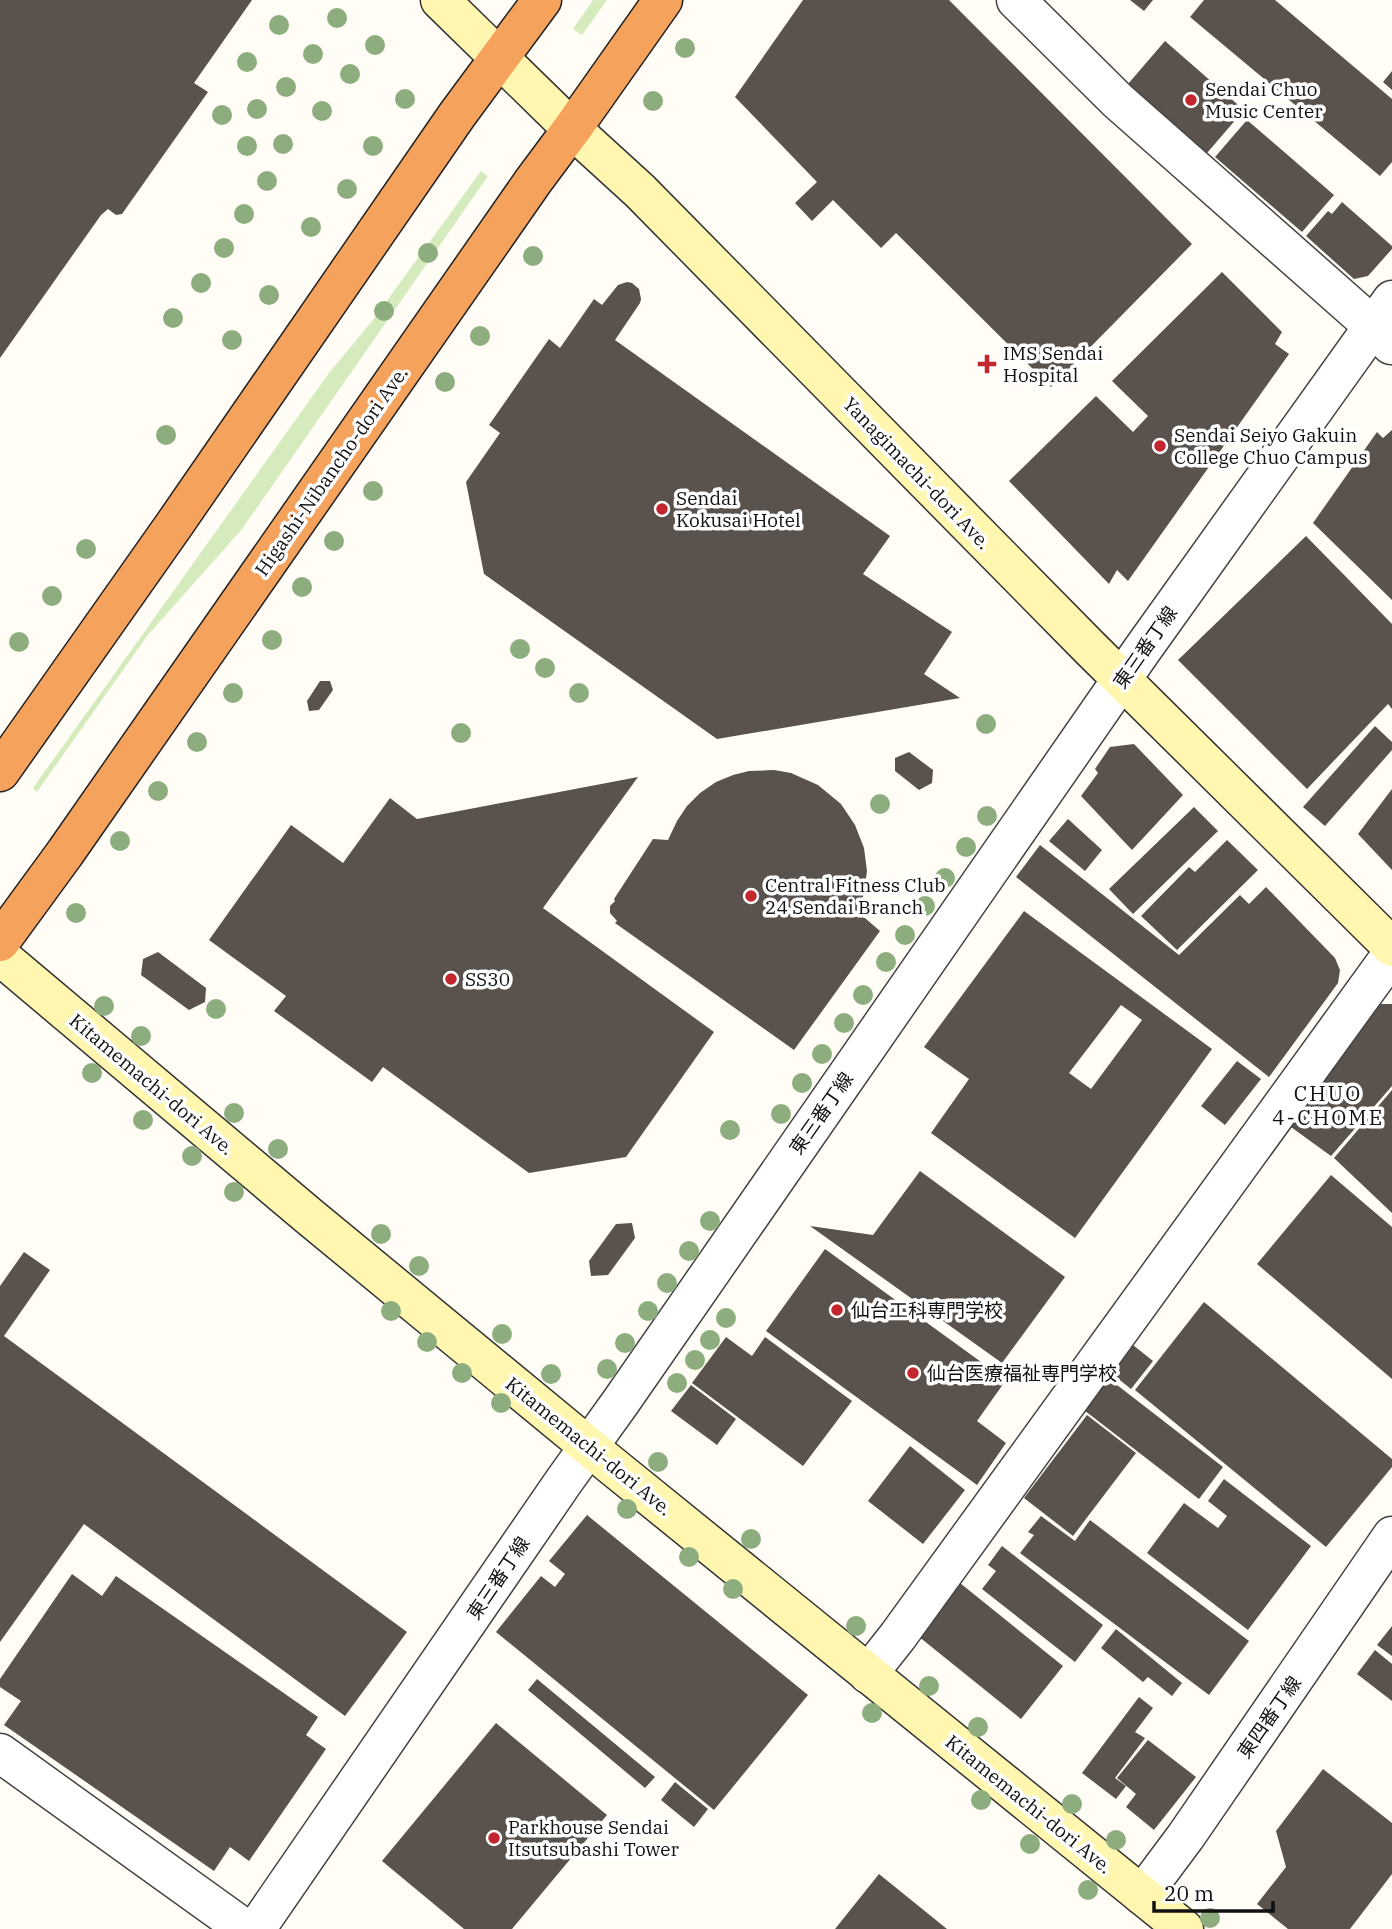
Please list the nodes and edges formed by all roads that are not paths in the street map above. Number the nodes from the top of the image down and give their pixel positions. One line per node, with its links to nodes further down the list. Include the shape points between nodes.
1 (440, 0): 5 (street, Yanagimachi-dori Ave.)
2 (542, 0): 5 (highway)
3 (663, 0): 6 (highway, Higashi-Nibancho-dori Ave.)
4 (1016, 0): 7 (street, via 1118,101)
5 (500, 57): 6 (street, Yanagimachi-dori Ave.); 9 (highway)
6 (572, 129): 8 (street, Yanagimachi-dori Ave., via 640,191); 10 (highway, Higashi-Nibancho-dori Ave.)
7 (1386, 325): 8 (street, 東三番丁線)
8 (1122, 680): 11 (street, Yanagimachi-dori Ave.); 14 (street, 東三番丁線)
9 (0, 772)
10 (0, 942)
11 (1392, 947)
12 (1392, 954): 16 (street)
13 (0, 956): 14 (street, Kitamemachi-dori Ave.)
14 (589, 1446): 16 (street, Kitamemachi-dori Ave.); 20 (street, 東三番丁線)
15 (1392, 1536): 18 (street, 東四番丁線)
16 (868, 1674): 18 (street, Kitamemachi-dori Ave.)
17 (0, 1753): 19 (street)
18 (1142, 1895): 21 (street, Kitamemachi-dori Ave.)
19 (245, 1929)
20 (256, 1929)
21 (1184, 1929)

